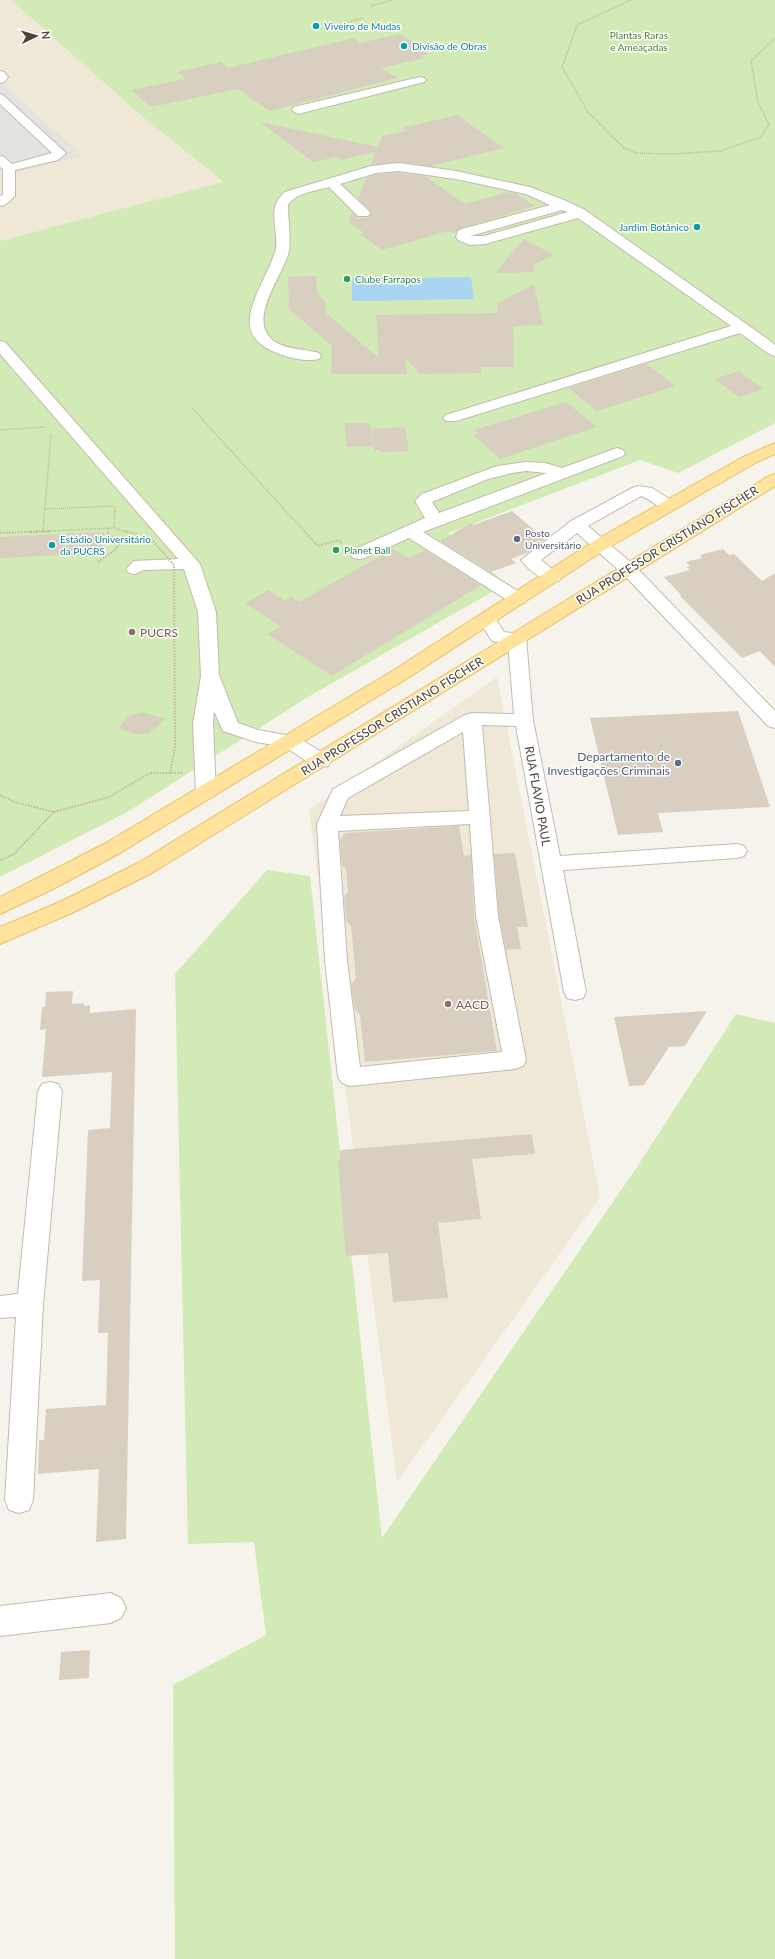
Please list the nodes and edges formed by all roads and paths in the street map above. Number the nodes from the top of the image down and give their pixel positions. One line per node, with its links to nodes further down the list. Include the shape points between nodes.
1 (392, 0): 3 (path)
2 (631, 0): 6 (path, via 577,25 562,67 588,112 624,148 636,153 720,151 761,137 769,126 758,102 751,61)
3 (371, 6)
4 (363, 18): 5 (path, via 336,26)
5 (329, 25)
6 (775, 38)
7 (0, 74): 8 (street)
8 (0, 80)
9 (420, 80): 11 (street)
10 (0, 98): 12 (street, via 60,153 54,157)
11 (298, 110)
12 (5, 164): 14 (street, via 9,196)
13 (332, 183): 15 (street, via 375,169 399,167 456,175 522,189); 16 (street); 21 (street, via 290,195 281,205 282,251 257,310 256,323 260,335 272,346 291,353)
14 (0, 202)
15 (564, 205): 17 (street); 17 (street, via 468,232 463,234 463,237 470,241 485,240)
16 (363, 213)
17 (580, 214): 18 (street)
18 (743, 327): 20 (street); 23 (street)
19 (0, 345): 41 (street)
20 (766, 345)
21 (314, 356)
22 (192, 408): 39 (path, via 318,546 338,540)
23 (451, 418)
24 (52, 427): 31 (path)
25 (775, 448): 29 (main road)
26 (617, 453): 27 (street)
27 (563, 473): 32 (street); 32 (street, via 540,466 519,466 428,497 423,501)
28 (775, 479): 43 (main road, RUA PROFESSOR CRISTIANO FISCHER)
29 (668, 505): 33 (street, via 646,492 638,491); 38 (main road)
30 (115, 506): 31 (path)
31 (45, 509): 35 (path)
32 (435, 520): 36 (street)
33 (577, 525): 38 (street); 44 (street, via 530,560)
34 (108, 528): 35 (path); 40 (path, via 108,535 118,539 119,544); 55 (path, bridge, via 151,539 174,565 175,747)
35 (43, 531): 37 (path)
36 (410, 531): 39 (street); 45 (street)
37 (0, 533)
38 (600, 545): 43 (street); 44 (main road)
39 (359, 554)
40 (98, 562)
41 (191, 564): 42 (street, via 140,565); 48 (street, via 207,612)
42 (135, 569)
43 (628, 569): 47 (main road, RUA PROFESSOR CRISTIANO FISCHER); 51 (street)
44 (553, 577): 45 (main road)
45 (518, 599): 46 (main road)
46 (487, 619): 47 (street, via 498,637); 52 (main road)
47 (517, 638): 50 (street, RUA FLAVIO PAUL); 53 (main road, RUA PROFESSOR CRISTIANO FISCHER)
48 (210, 676): 52 (street, via 230,727 256,736); 54 (street, via 203,724)
49 (472, 719): 50 (street); 59 (street); 60 (street, via 340,794)
50 (524, 720): 63 (street, RUA FLAVIO PAUL)
51 (775, 722)
52 (290, 741): 53 (street); 56 (main road)
53 (321, 761): 65 (main road, RUA PROFESSOR CRISTIANO FISCHER, via 145,868 67,907)
54 (206, 770): 55 (path); 56 (street)
55 (170, 774): 58 (path, via 150,773 109,797)
56 (206, 792): 64 (main road, via 107,852)
57 (0, 794): 58 (path, via 15,802)
58 (54, 812): 62 (path, via 14,854)
59 (480, 817): 60 (street); 60 (street, via 487,916 514,1060 350,1076 336,960)
60 (327, 824)
61 (737, 852): 63 (street)
62 (0, 860)
63 (550, 864): 66 (street, RUA FLAVIO PAUL)
64 (0, 906)
65 (0, 936)
66 (575, 992)
67 (50, 1091): 68 (street)
68 (30, 1305): 69 (street); 70 (street)
69 (0, 1307)
70 (19, 1500)
71 (111, 1608): 72 (street)
72 (0, 1621)

